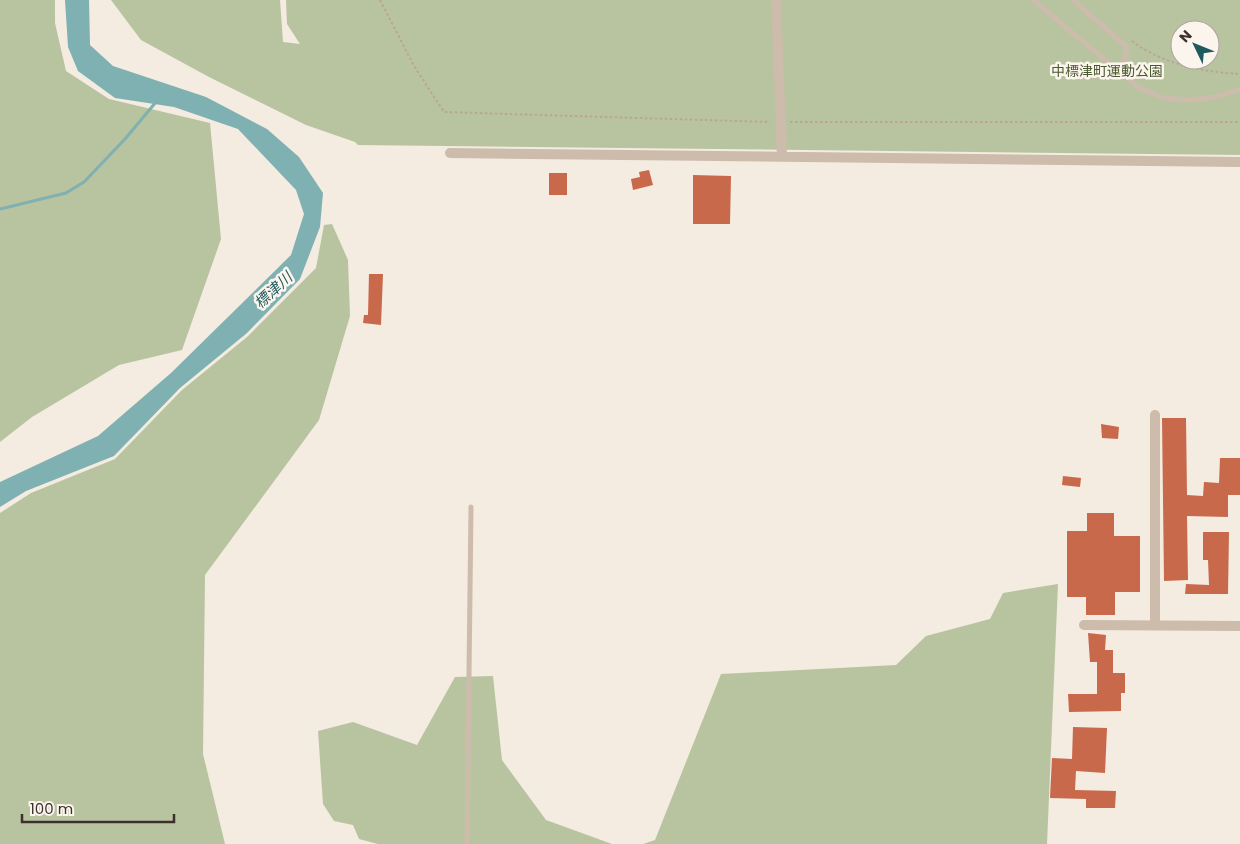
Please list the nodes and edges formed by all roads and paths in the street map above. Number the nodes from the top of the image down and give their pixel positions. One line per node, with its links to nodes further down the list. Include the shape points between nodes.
1 (776, 0): 9 (street)
2 (1033, 0): 5 (lane)
3 (1073, 0): 5 (lane, via 1126,46 1126,56)
4 (1126, 36): 6 (path, via 1147,52 1189,67)
5 (1117, 70): 7 (lane, via 1139,88 1164,98 1216,97)
6 (1240, 74)
7 (1240, 89)
8 (450, 153): 9 (street)
9 (782, 156): 10 (street)
10 (1240, 162)
11 (1155, 414): 14 (street)
12 (471, 507): 16 (lane)
13 (1084, 625): 14 (street)
14 (1155, 625): 15 (street)
15 (1240, 626)
16 (467, 844)

